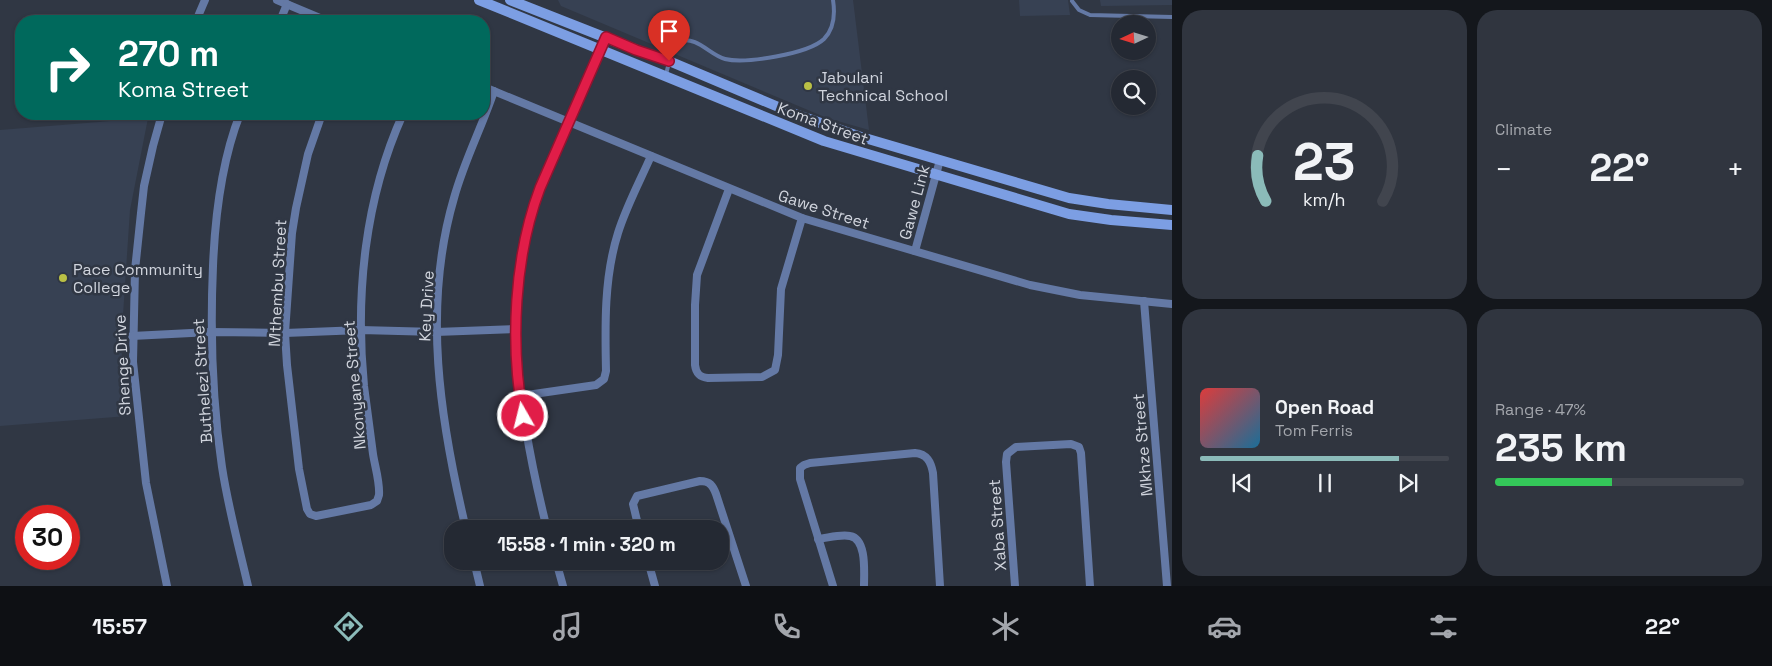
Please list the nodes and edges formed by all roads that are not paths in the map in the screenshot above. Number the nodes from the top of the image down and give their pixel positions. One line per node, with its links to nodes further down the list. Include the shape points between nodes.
1 (205, 0): 8 (street)
2 (278, 0): 7 (street)
3 (479, 0): 11 (main road, Koma Street)
4 (833, 0): 15 (lane, via 830,32 808,48 746,62 724,59 694,42 681,40)
5 (517, 1): 11 (street); 13 (main road, Koma Street)
6 (1072, 1): 12 (lane, via 1079,10 1090,15)
7 (287, 4): 9 (street); 10 (street)
8 (199, 15)
9 (282, 15)
10 (313, 15)
11 (515, 15): 14 (main road, Koma Street)
12 (1172, 17)
13 (606, 37): 14 (street); 15 (main road, Koma Street)
14 (600, 50): 16 (main road, Koma Street); 25 (street)
15 (669, 61): 16 (lane); 27 (main road, Koma Street, via 811,120)
16 (666, 77): 28 (main road, Koma Street, via 802,133)
17 (490, 89): 18 (street, Gawe Street)
18 (494, 91): 19 (street, Key Drive); 25 (street, Gawe Street)
19 (490, 102)
20 (160, 120): 41 (street, Shenge Drive, via 144,186)
21 (238, 120): 38 (street, Buthelezi Street, via 218,206)
22 (320, 120): 40 (street, Mthembu Street, via 308,154 296,208)
23 (401, 120): 37 (street, Nkonyane Street, via 381,170 370,220)
24 (483, 120): 39 (street, Key Drive, via 454,198 443,250)
25 (569, 121): 26 (street, Gawe Street); 36 (street, via 531,212 522,253)
26 (651, 156): 29 (street, Gawe Street); 42 (street, via 615,244 606,315 604,379 596,385)
27 (940, 160): 28 (street, Gawe Link); 30 (main road, Koma Street, via 1069,198)
28 (937, 174): 32 (main road, Koma Street, via 1069,214); 33 (street, Gawe Link)
29 (729, 188): 31 (street, Gawe Street); 31 (street, via 696,282 695,365 699,375 708,378 762,377 775,370 781,289)
30 (1172, 210)
31 (802, 218): 33 (street, Gawe Street)
32 (1172, 225)
33 (915, 251): 34 (street, Gawe Street, via 1064,293)
34 (1144, 301): 35 (street, Gawe Street); 64 (street, Mkhze Street)
35 (1172, 304)
36 (517, 329): 39 (street); 42 (street)
37 (361, 330): 39 (street); 40 (street); 43 (street, Nkonyane Street, via 363,375 379,498 371,505)
38 (210, 332): 40 (street); 41 (street); 54 (street, Buthelezi Street, via 222,468)
39 (436, 332): 44 (street, Key Drive, via 446,434)
40 (285, 333): 43 (street, Mthembu Street, via 299,469 307,509)
41 (132, 336): 53 (street, Shenge Drive, via 146,483)
42 (520, 396): 45 (street)
43 (312, 515)
44 (464, 520)
45 (545, 520)
46 (636, 520): 47 (street, via 633,502 640,495 703,481 710,483)
47 (724, 520)
48 (729, 534): 58 (street)
49 (818, 539): 59 (street); 60 (street, via 852,536 858,540 862,548); 61 (street, via 800,479 800,468 806,464 920,454 926,457 933,473)
50 (476, 570): 55 (street)
51 (559, 570): 56 (street)
52 (651, 570): 57 (street)
53 (167, 586)
54 (248, 586)
55 (480, 586)
56 (563, 586)
57 (655, 586)
58 (746, 586)
59 (833, 586)
60 (864, 586)
61 (940, 586)
62 (1016, 586): 63 (street, Xaba Street, via 1006,462 1009,452 1016,447 1071,444 1079,447 1081,453)
63 (1090, 586)
64 (1167, 586)

